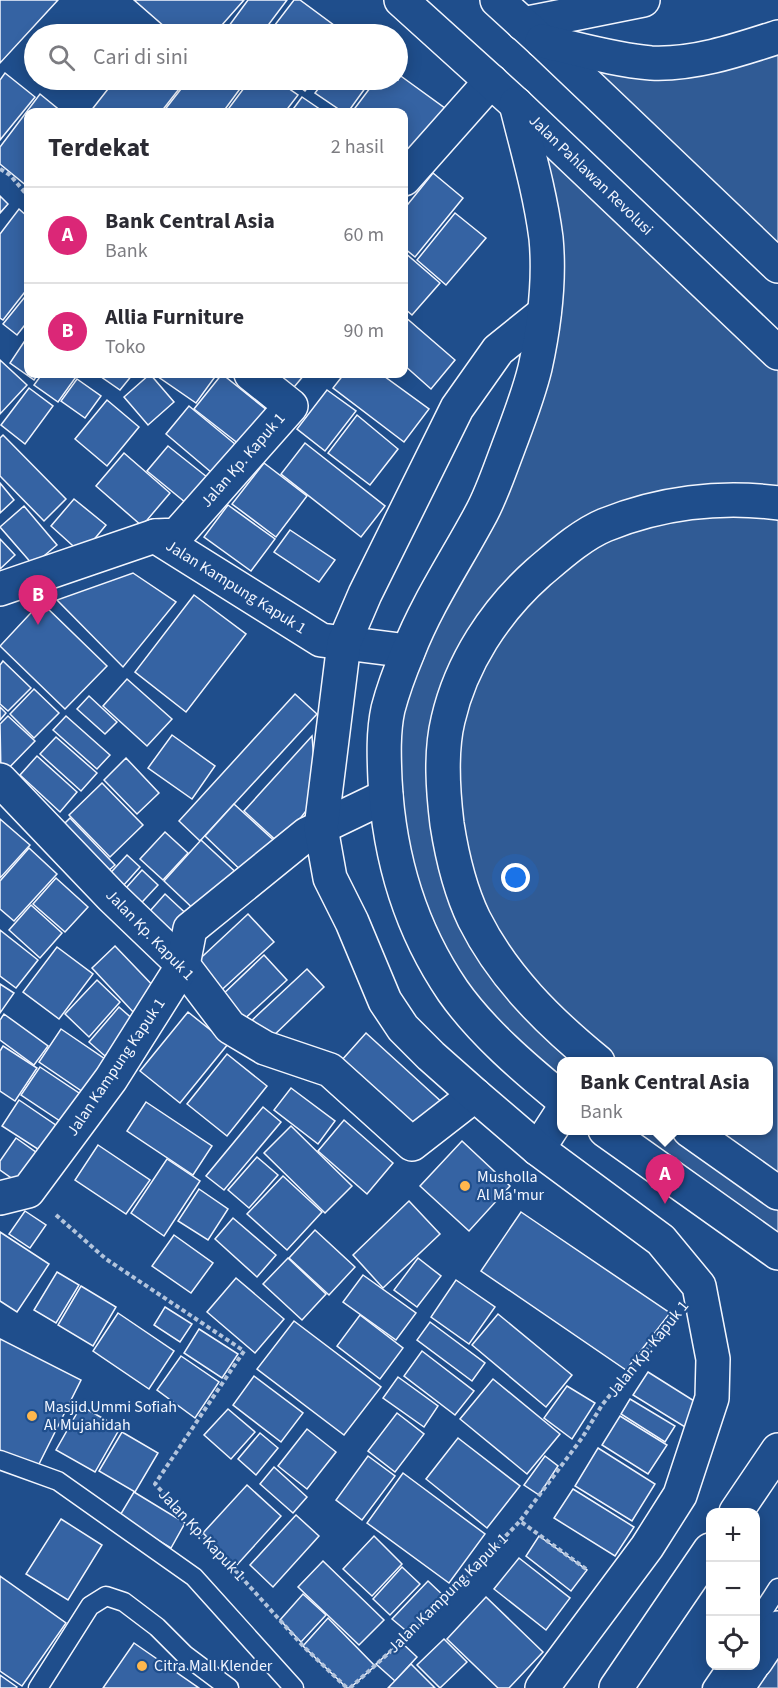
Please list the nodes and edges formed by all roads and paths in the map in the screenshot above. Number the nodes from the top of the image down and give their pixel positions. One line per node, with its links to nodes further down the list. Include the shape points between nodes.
1 (401, 0): 6 (street, Jalan Pahlawan Revolusi)
2 (497, 0): 4 (street)
3 (643, 0): 4 (street)
4 (532, 32): 5 (street, via 613,57 653,63 710,57); 11 (street)
5 (778, 37)
6 (492, 81): 7 (street, Jalan Pahlawan Revolusi); 9 (street)
7 (516, 104): 12 (street, via 546,240); 13 (street, Jalan Pahlawan Revolusi)
8 (0, 169): 10 (path)
9 (408, 175)
10 (24, 191)
11 (778, 266)
12 (544, 313): 18 (street, via 498,350 457,408); 19 (street, via 529,391 497,478)
13 (778, 353)
14 (256, 378): 16 (street, Jalan Kp. Kapuk 1, via 291,406 177,535)
15 (778, 503): 24 (street, via 697,502 652,510 603,526 564,550 526,584 476,649 458,689 447,722 444,797 451,848 467,900 494,954 521,990)
16 (155, 536): 17 (street, Jalan Kampung Kapuk 1); 18 (street, Jalan Kampung Kapuk 1, via 321,640)
17 (0, 589)
18 (344, 643): 19 (street, Jalan Kampung Kapuk 1); 22 (street)
19 (408, 651): 21 (street, via 388,711 384,744)
20 (0, 780): 23 (street, Jalan Kp. Kapuk 1)
21 (386, 796): 22 (street, Jalan Kampung Kapuk 1); 26 (street, via 388,825 400,876 421,936 440,971 481,1025)
22 (321, 828): 23 (street, Jalan Kampung Kapuk 1, via 307,834 189,929); 25 (street, via 330,878 385,1001 403,1028)
23 (183, 965): 25 (street, Jalan Kp. Kapuk 1, via 230,1027 265,1048 330,1070 412,1144); 32 (street, Jalan Kampung Kapuk 1, via 111,1079)
24 (592, 1057)
25 (475, 1095): 30 (street)
26 (557, 1095)
27 (557, 1118): 30 (street)
28 (611, 1135): 33 (street)
29 (695, 1135): 31 (street)
30 (538, 1149): 35 (street, via 661,1240)
31 (778, 1193)
32 (14, 1194): 51 (path, Jalan Kp. Kapuk 1, via 244,1352 155,1484 303,1646)
33 (770, 1247): 34 (street)
34 (778, 1276)
35 (699, 1286): 39 (path, Jalan Kp. Kapuk 1, via 602,1405); 42 (street, via 713,1359 712,1398 680,1495)
36 (778, 1450): 38 (street)
37 (0, 1460): 50 (lane, via 58,1481 194,1577)
38 (739, 1508)
39 (520, 1521): 42 (path); 51 (path, Jalan Kampung Kapuk 1, via 432,1614)
40 (706, 1557): 53 (street)
41 (778, 1588): 43 (lane)
42 (614, 1591): 52 (street)
43 (760, 1616)
44 (778, 1628): 45 (street)
45 (760, 1655)
46 (724, 1670): 54 (lane)
47 (749, 1670): 55 (street)
48 (38, 1688): 49 (lane, via 90,1606 106,1596 124,1602 149,1620 185,1656)
49 (229, 1688)
50 (294, 1688)
51 (348, 1688)
52 (542, 1688)
53 (616, 1688)
54 (712, 1688)
55 (737, 1688)

